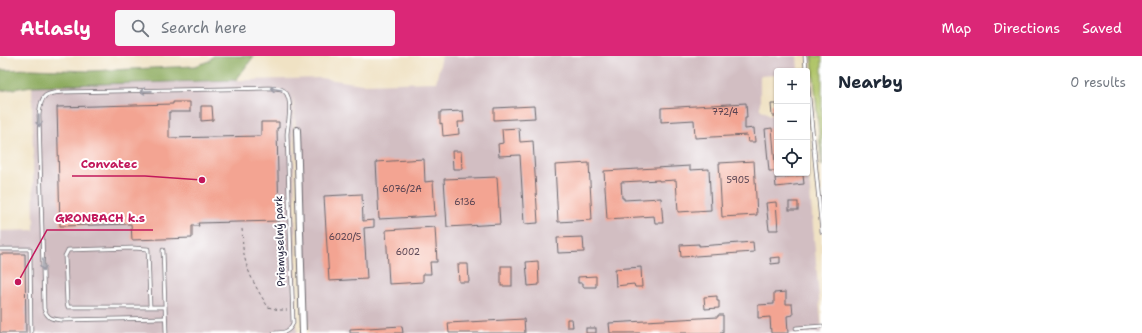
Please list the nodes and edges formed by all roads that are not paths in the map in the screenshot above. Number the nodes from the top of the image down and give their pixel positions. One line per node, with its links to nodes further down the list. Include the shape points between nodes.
1 (805, 56): 2 (lane)
2 (806, 68)
3 (810, 104): 5 (lane)
4 (296, 130): 16 (street, Priemyselný park)
5 (822, 232)
6 (0, 249): 13 (lane, via 30,249)
7 (163, 250): 9 (lane)
8 (150, 306): 8 (lane, via 68,307 65,256 68,250 148,249); 9 (lane)
9 (165, 307): 10 (lane)
10 (165, 318): 14 (lane); 15 (lane, Priemyselný park, one-way to 10, via 288,330 292,323 288,96 280,89 47,93 42,98 39,115 44,309 47,316 62,320)
11 (822, 326): 12 (lane)
12 (796, 328)
13 (31, 333)
14 (166, 333)
15 (274, 333)
16 (303, 333)

